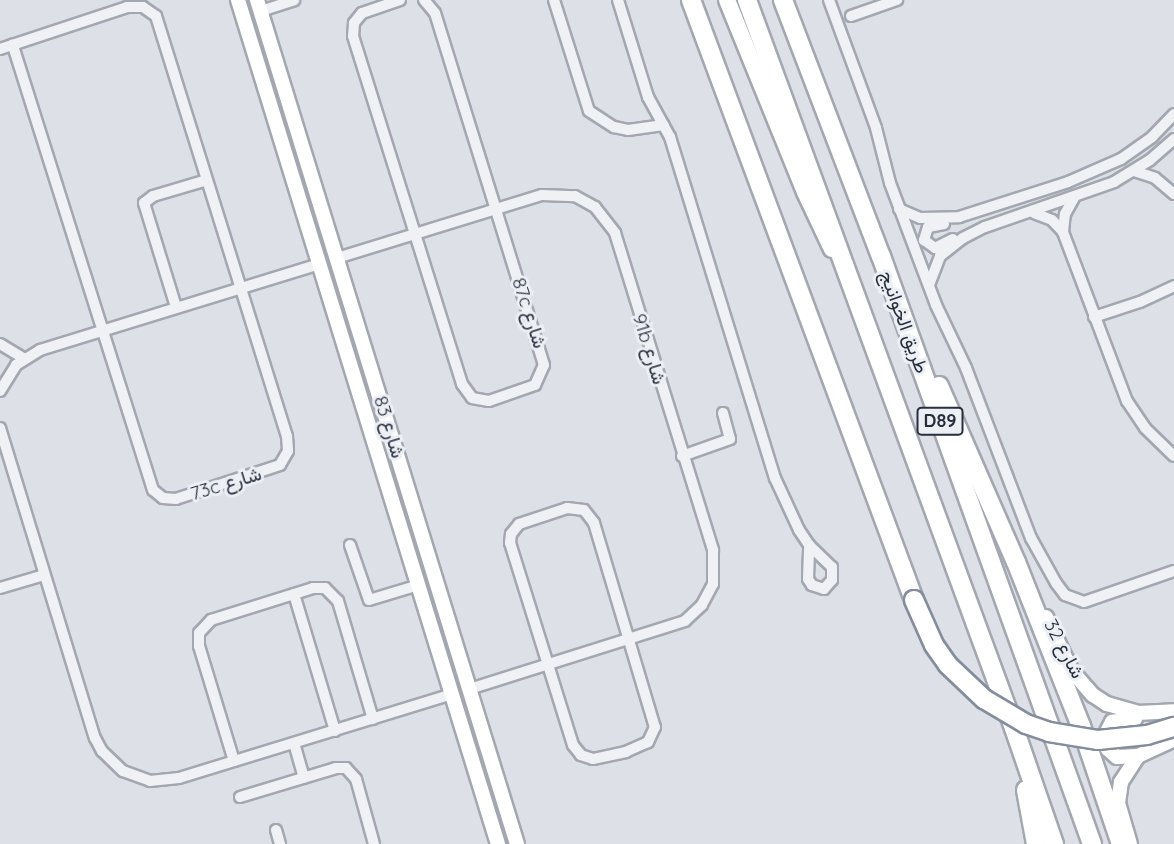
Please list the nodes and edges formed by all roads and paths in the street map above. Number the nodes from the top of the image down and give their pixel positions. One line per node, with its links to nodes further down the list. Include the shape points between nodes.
1 (238, 0): 22 (street, شارع 83)
2 (294, 0): 13 (street)
3 (400, 0): 31 (street, 87c شارع, via 362,13 352,30)
4 (424, 0): 26 (street, 87c شارع, via 435,13)
5 (554, 0): 18 (street, via 589,111 628,130)
6 (618, 0): 18 (street, via 640,76)
7 (691, 0): 61 (highway, bridge, via 934,645 984,699 1049,732 1098,740 1147,735)
8 (727, 0): 35 (main road, via 813,212)
9 (747, 0): 35 (highway, طريق الخوانيج / D89)
10 (783, 0): 32 (highway, طريق الخوانيج / D89)
11 (829, 0): 25 (street, via 876,128)
12 (897, 0): 14 (street)
13 (259, 6): 33 (street, شارع 83)
14 (851, 16)
15 (13, 45): 16 (street); 21 (street, via 127,7 150,10 160,23); 41 (street)
16 (0, 49)
17 (1174, 114): 28 (street, via 1140,147 1104,169)
18 (664, 125): 50 (street, via 775,478)
19 (1174, 139): 20 (street)
20 (1134, 171): 23 (street, via 1155,178); 24 (street)
21 (207, 180): 37 (street); 39 (street, via 144,203)
22 (298, 191): 33 (street, via 307,191 326,249); 34 (street, شارع 83)
23 (1174, 194)
24 (1074, 198): 27 (street); 30 (street, via 1065,214)
25 (899, 208): 28 (street, via 927,219); 38 (street)
26 (495, 209): 31 (street, 91b شارع); 31 (street, 87c شارع, via 544,365 535,385 508,395 482,401 471,398 464,389); 47 (street, 91b شارع, via 542,195 575,196 595,206 610,223)
27 (1032, 212): 29 (street); 30 (street, via 1052,220)
28 (974, 213): 29 (street, via 928,227 924,240 935,248)
29 (980, 229): 38 (street, via 940,256)
30 (1063, 232): 40 (street)
31 (414, 234): 33 (street, 91b شارع)
32 (881, 256): 51 (highway); 78 (highway, طريق الخوانيج / D89)
33 (337, 258): 59 (street, شارع 83)
34 (319, 264): 37 (street); 54 (street, شارع 83)
35 (844, 268): 63 (highway, طريق الخوانيج / D89)
36 (1174, 286): 40 (street)
37 (242, 287): 39 (street); 41 (street, 73c شارع, via 287,436 288,452 273,469 176,499 163,498 150,484)
38 (929, 289): 52 (street, via 962,357 1036,548 1065,595 1077,601 1097,599)
39 (176, 307): 41 (street)
40 (1094, 317): 48 (street, via 1127,401 1145,428)
41 (102, 331): 43 (street)
42 (0, 344): 43 (street)
43 (24, 359): 44 (street, via 9,372)
44 (0, 391)
45 (723, 413): 47 (street, via 730,439)
46 (0, 428): 53 (street)
47 (682, 456): 57 (street, 91b شارع, via 713,550 713,584 702,605 685,621)
48 (1174, 456)
49 (350, 545): 54 (street, via 369,600)
50 (809, 545)
51 (1016, 562): 61 (street, شارع 32, via 1081,683 1122,710); 79 (highway, via 1081,726)
52 (1174, 571)
53 (44, 575): 55 (street); 68 (street, via 102,751 123,771 150,781 179,778)
54 (419, 585): 60 (street, شارع 83)
55 (0, 589)
56 (294, 594): 62 (street, via 319,587 335,595); 64 (street); 68 (street, via 211,620 199,633)
57 (629, 640): 58 (street, 91b شارع); 58 (street, via 655,727 648,742 618,755 593,759 576,751); 58 (street, via 592,518 579,508 568,508 519,524 509,538)
58 (547, 665): 59 (street, 91b شارع)
59 (469, 689): 75 (street, شارع 83)
60 (452, 695): 62 (street); 74 (street, شارع 83)
61 (1173, 717): 67 (street, via 1118,719 1108,726 1104,738 1112,754 1123,759)
62 (373, 719): 64 (street)
63 (1014, 728): 76 (highway); 77 (highway, طريق الخوانيج / D89)
64 (335, 730): 66 (street)
65 (1174, 739): 67 (street)
66 (294, 743): 68 (street); 69 (street)
67 (1138, 756): 80 (street, via 1125,772 1118,793)
68 (234, 761)
69 (304, 778): 70 (street); 73 (street, via 341,767 351,771)
70 (240, 797)
71 (276, 830): 72 (street)
72 (280, 844)
73 (374, 844)
74 (498, 844)
75 (517, 844)
76 (1037, 844)
77 (1054, 844)
78 (1092, 844)
79 (1121, 844)
80 (1130, 844)

